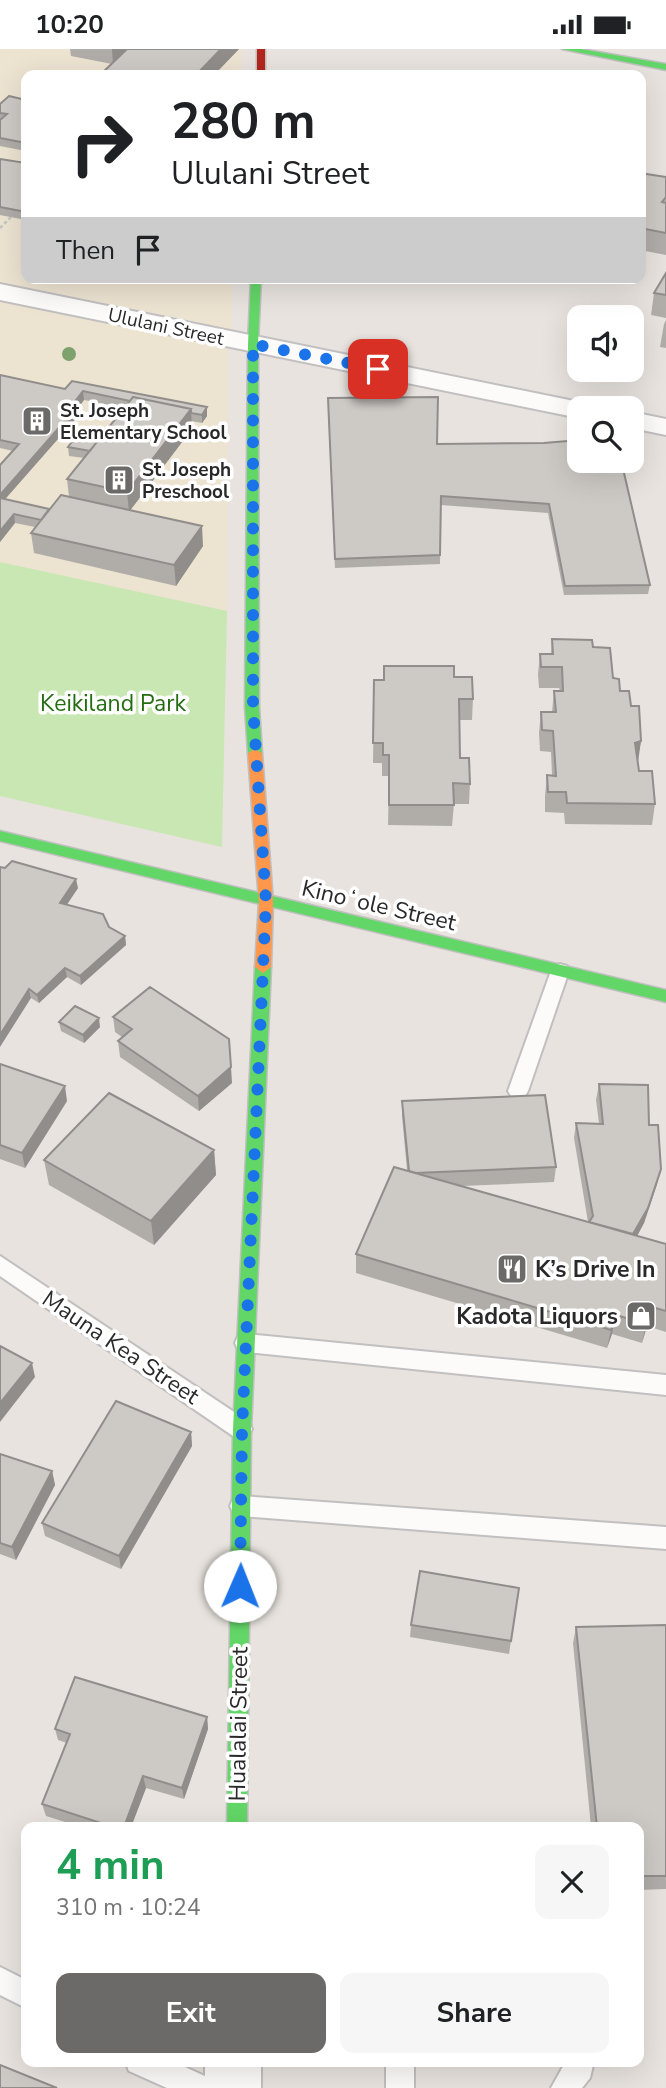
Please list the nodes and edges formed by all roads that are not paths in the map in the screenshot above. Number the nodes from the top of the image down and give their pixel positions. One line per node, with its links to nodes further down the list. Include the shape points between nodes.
1 (261, 49): 5 (street)
2 (566, 49): 3 (street)
3 (585, 51): 4 (street)
4 (666, 67)
5 (261, 70)
6 (256, 284): 8 (street, Hualalai Street)
7 (0, 292): 8 (street, Ululani Street)
8 (253, 344): 9 (street, Ululani Street); 13 (street, Hualalai Street, via 253,707)
9 (567, 408)
10 (644, 423): 11 (street)
11 (666, 427)
12 (0, 836): 13 (street, Kinoʻole Street)
13 (266, 902): 14 (street, Kinoʻole Street); 18 (street, Hualalai Street)
14 (560, 971): 15 (street, Kinoʻole Street); 16 (lane)
15 (666, 996)
16 (518, 1091)
17 (0, 1265): 20 (lane, Mauna Kea Street)
18 (246, 1343): 19 (lane); 20 (street, Hualalai Street)
19 (666, 1385)
20 (242, 1430): 21 (street, Hualalai Street)
21 (241, 1506): 22 (lane); 23 (street, Hualalai Street)
22 (666, 1538)
23 (236, 1822)
24 (0, 1980): 25 (lane)
25 (21, 1992)
26 (152, 2067): 30 (lane)
27 (233, 2067): 31 (street)
28 (400, 2067): 32 (lane)
29 (580, 2067): 33 (lane)
30 (199, 2088)
31 (233, 2088)
32 (400, 2088)
33 (565, 2088)

